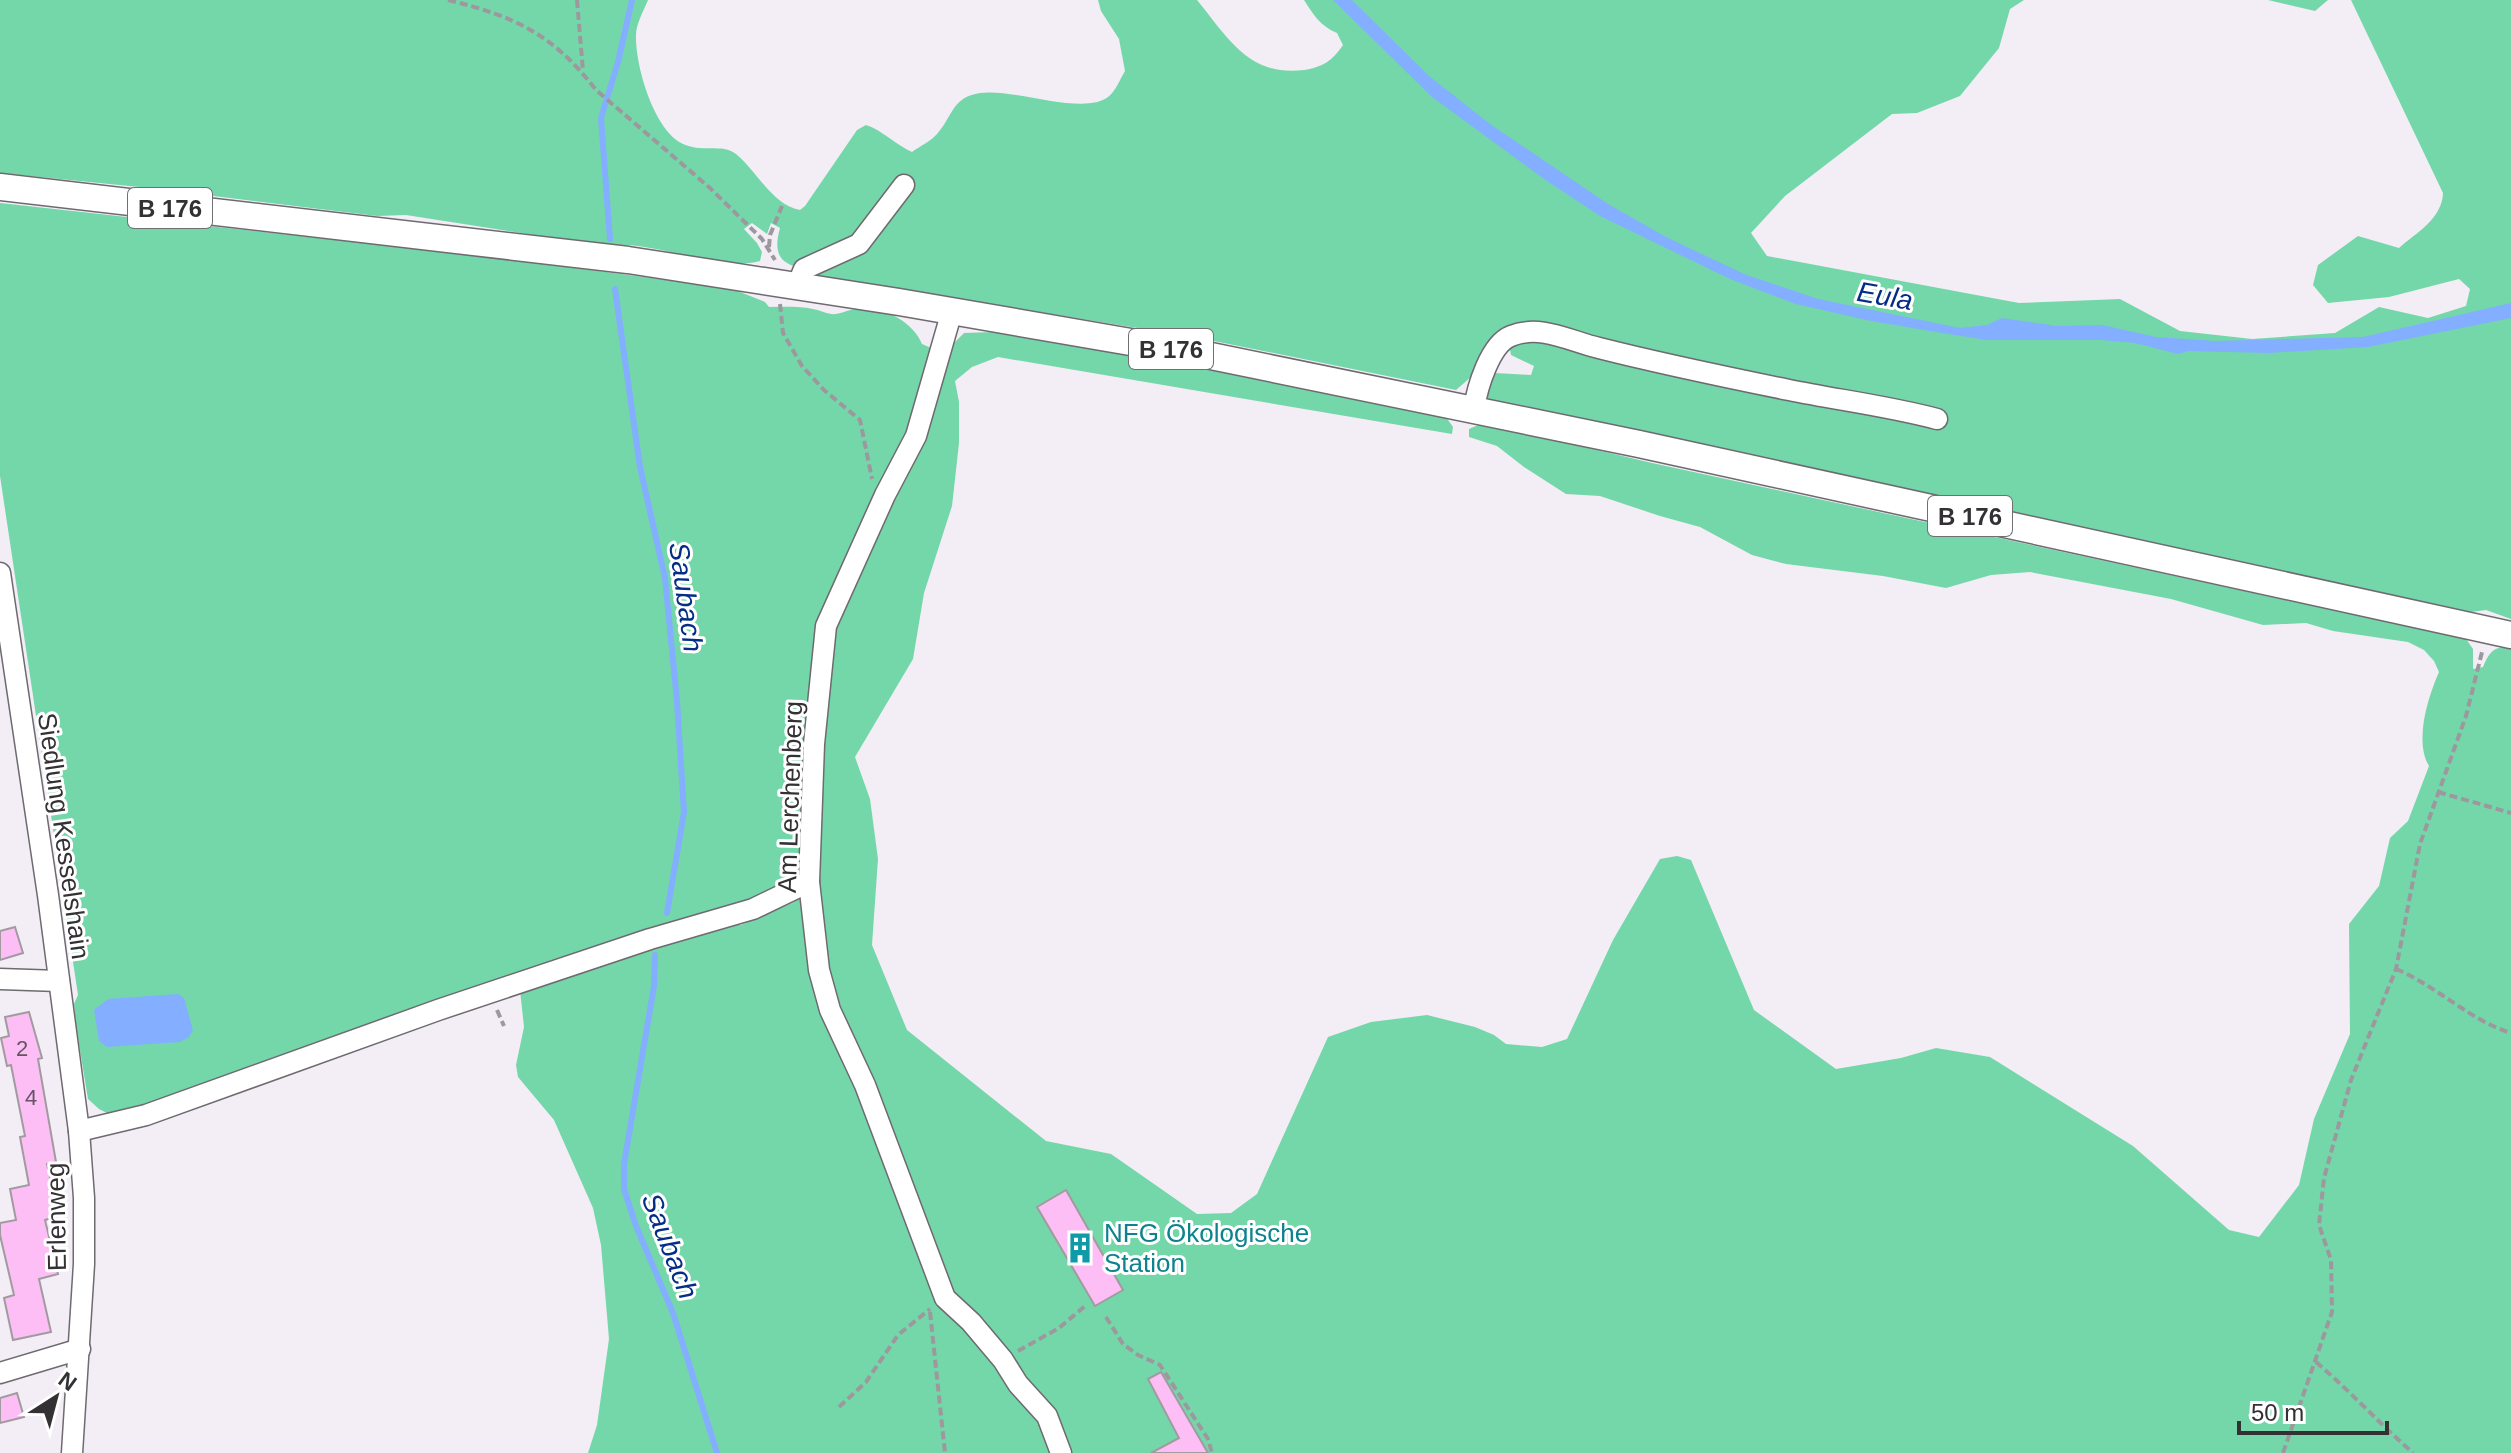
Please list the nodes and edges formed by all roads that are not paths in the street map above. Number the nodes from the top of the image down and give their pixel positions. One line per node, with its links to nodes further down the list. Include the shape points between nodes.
1 (904, 185): 3 (street, via 865,238 804,269)
2 (0, 187): 3 (main road, B 176, via 628,260)
3 (788, 284): 4 (main road, B 176)
4 (952, 311): 5 (main road, B 176); 10 (street, Am Lerchenberg, via 916,436 826,626 814,744)
5 (1474, 409): 6 (street, via 1481,377 1498,346 1507,337 1532,329 1653,362); 8 (main road, B 176)
6 (1937, 419)
7 (0, 573): 9 (street, Siedlung Kesselshain)
8 (2499, 632)
9 (9, 700): 12 (street, Siedlung Kesselshain)
10 (809, 882): 13 (street, via 753,909 438,1010 146,1115); 17 (street, Am Lerchenberg, via 819,970 830,1010 865,1085 938,1304 971,1322 1003,1360 1047,1416)
11 (0, 979): 12 (street)
12 (59, 981): 13 (street, Erlenweg)
13 (79, 1131): 14 (street, Erlenweg, via 84,1198)
14 (80, 1349): 15 (street); 16 (street, Erlenweg)
15 (0, 1373)
16 (72, 1453)
17 (1061, 1453)

